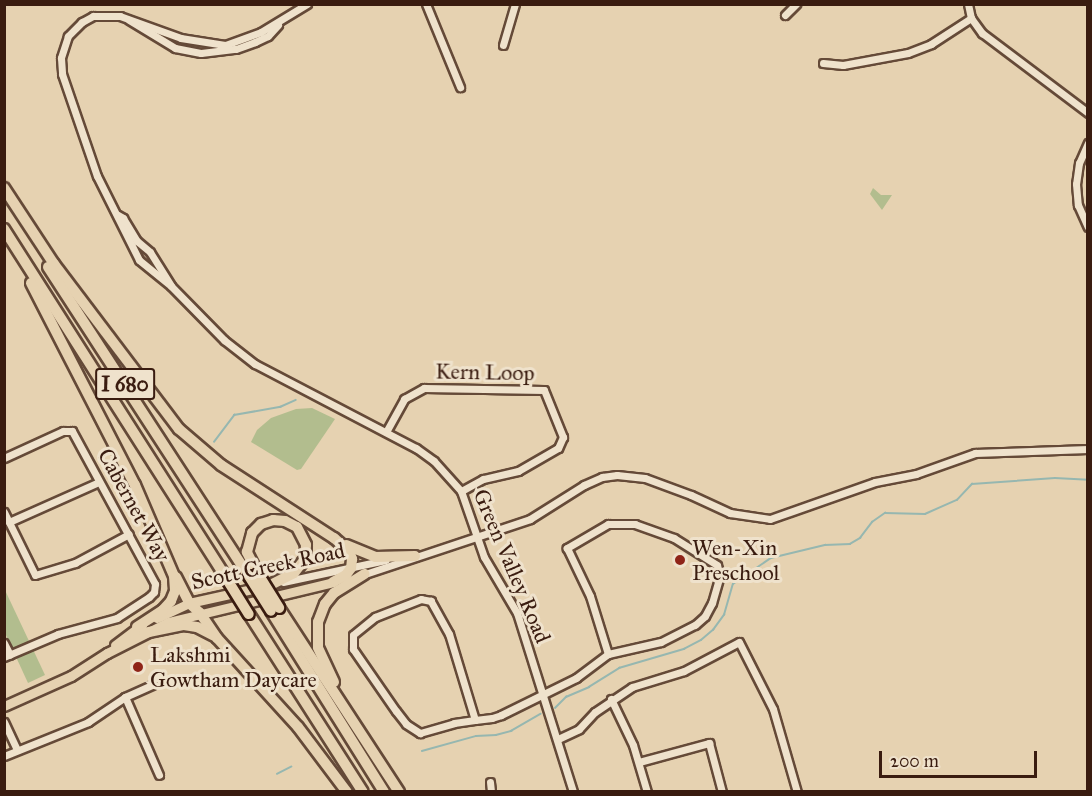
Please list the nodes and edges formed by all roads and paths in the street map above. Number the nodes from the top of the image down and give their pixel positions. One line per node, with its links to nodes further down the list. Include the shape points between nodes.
1 (307, 4): 9 (street)
2 (426, 4): 12 (street)
3 (515, 4): 10 (street)
4 (796, 4): 6 (street)
5 (968, 4): 8 (street)
6 (785, 15)
7 (127, 18): 9 (street, via 181,38 225,45); 9 (street, via 175,48 201,53 236,49 255,42); 16 (street, via 103,14 82,22 65,43 61,66 97,176)
8 (971, 18): 11 (street, via 914,51 843,65); 13 (street, via 991,40)
9 (282, 21)
10 (503, 45)
11 (823, 63)
12 (460, 87)
13 (1088, 113)
14 (1088, 143): 17 (street, via 1079,163 1076,184 1078,205)
15 (4, 189): 35 (highway, via 54,264 179,429 221,465); 40 (highway, I 680, via 49,267)
16 (118, 214): 20 (street); 21 (street)
17 (1088, 227)
18 (4, 229): 41 (highway, I 680)
19 (4, 242): 24 (highway, I 680)
20 (141, 245): 21 (street, via 135,246); 22 (street)
21 (134, 251): 23 (street)
22 (155, 260): 23 (street, via 155,266); 25 (street)
23 (149, 268): 25 (street)
24 (31, 283): 37 (highway, via 126,465); 41 (highway, I 680)
25 (171, 286): 26 (street, Green Valley Road, via 224,340 255,364)
26 (386, 432): 30 (street, Green Valley Road, via 434,460); 30 (street, Kern Loop, via 404,399 424,388 543,390 563,437 558,448 518,471 483,479)
27 (1088, 449): 34 (street, Scott Creek Road, via 975,453 916,474 875,482 770,519 730,513 634,476 602,477 530,519)
28 (4, 458): 29 (street, Cabernet Way, via 63,431 72,431)
29 (99, 482): 32 (street); 33 (street, Cabernet Way)
30 (461, 491): 34 (street, Green Valley Road)
31 (4, 512): 32 (street)
32 (9, 522): 33 (street, via 35,575 75,563)
33 (129, 534): 52 (street, Cabernet Way, via 153,576 154,592 106,623 74,629)
34 (477, 536): 36 (street, Scott Creek Road); 54 (street, Green Valley Road, via 490,569 517,613)
35 (334, 538): 36 (highway, via 371,556); 38 (highway, via 349,551)
36 (416, 556): 38 (street, Scott Creek Road); 39 (street, Scott Creek Road)
37 (166, 557): 44 (highway); 47 (highway, via 175,581 171,601)
38 (351, 568): 42 (highway); 43 (street, Scott Creek Road)
39 (365, 574): 42 (street, Scott Creek Road); 61 (highway, via 329,598 320,615 317,634 322,660)
40 (253, 575): 43 (highway, via 247,552 252,533 273,520 297,527 305,538 305,559 294,573); 45 (highway, bridge)
41 (225, 582): 49 (highway, I 680)
42 (333, 582): 46 (main road, Scott Creek Road)
43 (270, 585): 44 (main road, Scott Creek Road)
44 (189, 603): 46 (highway); 47 (main road, Scott Creek Road)
45 (275, 609): 61 (highway); 70 (highway, via 297,653)
46 (200, 613): 47 (main road, Scott Creek Road); 48 (highway)
47 (141, 630): 48 (highway, via 191,625); 57 (main road, Scott Creek Road, via 71,676)
48 (217, 638): 67 (highway, via 298,728)
49 (264, 642): 68 (highway, I 680); 69 (highway, I 680)
50 (4, 644): 52 (street)
51 (608, 654): 51 (street, via 590,596 567,548 608,524 635,524 694,548 717,565 720,575 712,603 695,625 661,642); 54 (street, via 576,678)
52 (7, 656)
53 (152, 685): 55 (street)
54 (543, 694): 58 (street, via 501,715); 60 (street, Green Valley Road)
55 (125, 697): 62 (street, via 88,722); 65 (street)
56 (611, 699): 60 (street, via 579,729); 64 (street); 76 (street, via 647,681 684,671 739,642 773,709)
57 (4, 706)
58 (475, 720): 58 (street, via 420,733 413,730 353,649 354,635 375,616 421,599 430,601 448,634)
59 (4, 722): 62 (street)
60 (558, 739): 73 (street, Green Valley Road)
61 (369, 745): 71 (highway)
62 (17, 750): 63 (street)
63 (4, 756)
64 (639, 762): 74 (street); 75 (street, via 709,743)
65 (159, 775)
66 (490, 782): 72 (street)
67 (347, 792)
68 (356, 792)
69 (363, 792)
70 (384, 792)
71 (399, 792)
72 (490, 792)
73 (573, 792)
74 (647, 792)
75 (722, 792)
76 (797, 792)

